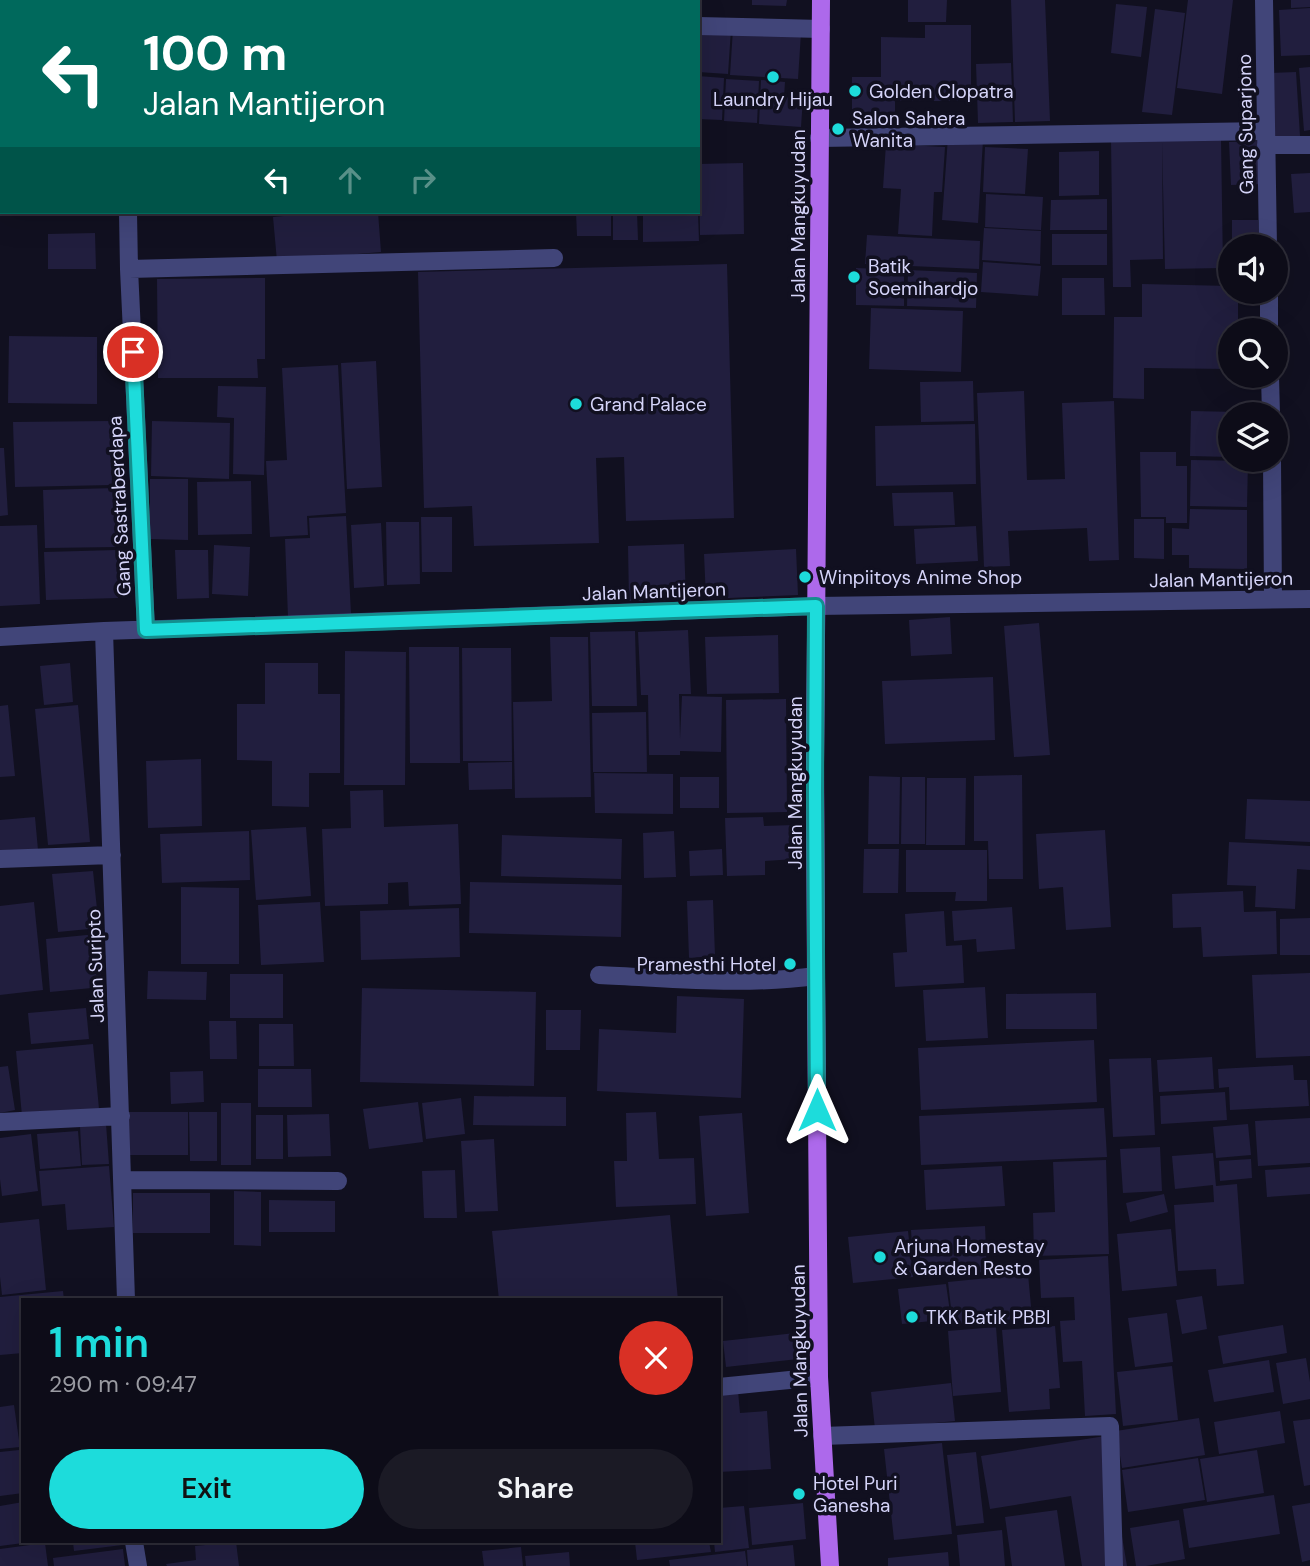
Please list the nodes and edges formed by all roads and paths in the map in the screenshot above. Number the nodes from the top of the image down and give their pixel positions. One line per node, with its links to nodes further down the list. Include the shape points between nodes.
1 (821, 0): 4 (main road, Jalan Mangkuyudan)
2 (1265, 0): 6 (street, Gang Suparjono)
3 (700, 26): 4 (street)
4 (821, 29): 5 (main road, Jalan Mangkuyudan)
5 (819, 138): 6 (street); 15 (main road, Jalan Mangkuyudan)
6 (1266, 138): 7 (street); 9 (street, Gang Suparjono)
7 (1310, 145)
8 (128, 214): 11 (street, Gang Sastraberdapa)
9 (1268, 234)
10 (554, 258): 11 (street)
11 (129, 269): 16 (street, Gang Sastraberdapa)
12 (1272, 472): 13 (street)
13 (1273, 599): 14 (street, Jalan Mantijeron); 15 (street, Jalan Mantijeron)
14 (1310, 599)
15 (816, 606): 16 (street, Jalan Mantijeron); 22 (main road, Jalan Mangkuyudan)
16 (146, 630): 17 (street, Jalan Mantijeron)
17 (104, 631): 18 (street, Jalan Mantijeron); 19 (street, Jalan Suripto)
18 (0, 637)
19 (112, 855): 20 (street); 23 (street, Jalan Suripto)
20 (0, 859)
21 (598, 975): 22 (street, via 717,982)
22 (816, 976): 28 (main road, Jalan Mangkuyudan)
23 (121, 1116): 24 (street); 25 (street, Jalan Suripto)
24 (0, 1122)
25 (122, 1180): 26 (street); 27 (street, Jalan Suripto)
26 (338, 1181)
27 (126, 1298)
28 (819, 1377): 29 (street); 30 (main road, Jalan Mangkuyudan)
29 (721, 1387)
30 (822, 1436): 33 (main road, Jalan Mangkuyudan); 34 (street, via 1110,1426)
31 (134, 1543): 32 (street)
32 (138, 1566)
33 (830, 1566)
34 (1114, 1566)

